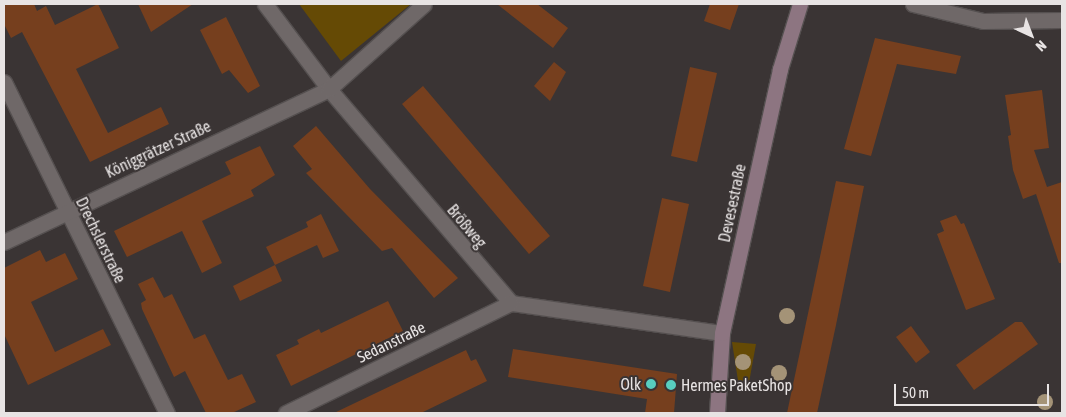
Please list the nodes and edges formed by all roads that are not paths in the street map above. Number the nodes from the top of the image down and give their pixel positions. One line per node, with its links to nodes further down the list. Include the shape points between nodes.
1 (265, 4): 7 (street, Brößweg)
2 (424, 4): 7 (street, Königgrätzer Straße)
3 (800, 4): 11 (street, Devesestraße, via 780,69)
4 (913, 4): 5 (street, via 983,21)
5 (1062, 20)
6 (4, 82): 8 (street, Drechslerstraße)
7 (329, 89): 8 (street, Königgrätzer Straße); 10 (street, Brößweg)
8 (68, 211): 9 (street, Königgrätzer Straße); 12 (street, Drechslerstraße)
9 (4, 242)
10 (511, 303): 11 (street); 13 (street, Sedanstraße)
11 (722, 333): 14 (street, Devesestraße)
12 (167, 413)
13 (286, 413)
14 (717, 413)

